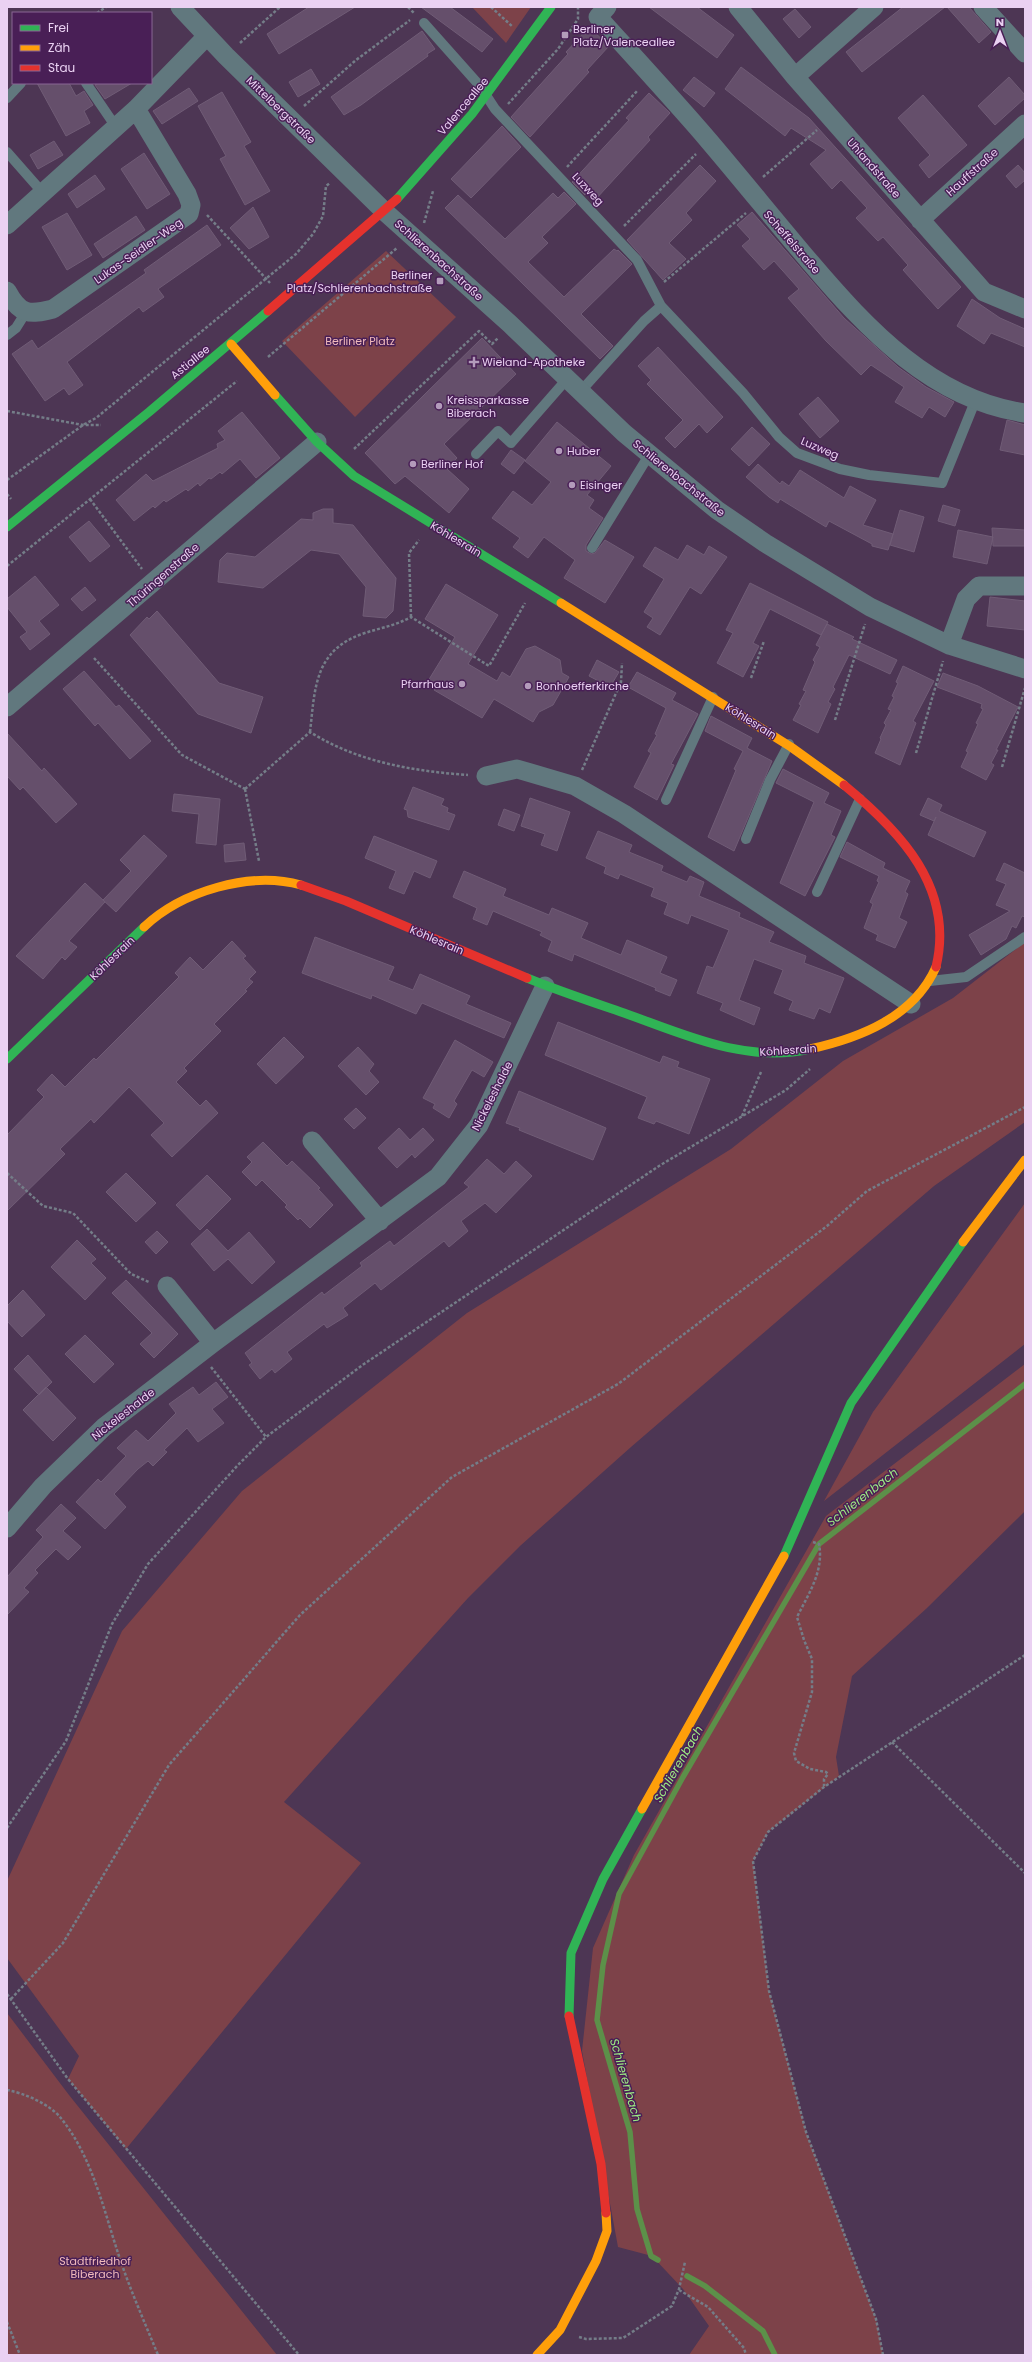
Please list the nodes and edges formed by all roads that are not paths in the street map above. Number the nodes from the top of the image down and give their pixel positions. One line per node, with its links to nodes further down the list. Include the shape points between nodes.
1 (180, 7): 8 (street, Mittelbergstraße)
2 (550, 7): 13 (street, Valenceallee)
3 (738, 7): 10 (street, Uhlandstraße)
4 (874, 7): 10 (street)
5 (983, 7): 9 (street)
6 (603, 12): 30 (street, Scheffelstraße, via 651,76 850,309 894,351 940,383)
7 (424, 24): 13 (lane, Luzweg)
8 (207, 36): 15 (street); 20 (street, Mittelbergstraße)
9 (1025, 53)
10 (795, 77): 21 (street, Uhlandstraße)
11 (20, 84): 14 (lane)
12 (87, 84): 17 (lane)
13 (488, 97): 20 (street, Valenceallee, via 419,176); 24 (lane, Luzweg, via 495,109 637,260)
14 (7, 98)
15 (136, 109): 17 (street); 26 (street, Lukas-Seidler-Weg, via 187,194 191,205 189,214 184,220 53,309 37,313)
16 (1025, 124): 21 (street, Hauffstraße)
17 (116, 127): 19 (street)
18 (7, 152): 19 (lane)
19 (43, 193): 22 (street)
20 (384, 211): 28 (street, Astiallee); 29 (street, Schlierenbachstraße, via 510,324)
21 (920, 220): 25 (street, Uhlandstraße, via 984,292)
22 (7, 224)
23 (7, 292): 26 (street, via 15,305)
24 (661, 306): 29 (lane); 30 (lane, Luzweg, via 743,394 779,437 797,453 840,469 868,475 942,483)
25 (1025, 309)
26 (26, 312): 27 (lane, via 16,328)
27 (7, 335)
28 (231, 344): 32 (street, Köhlesrain); 35 (street, Astiallee)
29 (573, 385): 33 (lane, via 511,443 498,431); 34 (street, Schlierenbachstraße)
30 (976, 399): 31 (street, Scheffelstraße)
31 (1025, 413)
32 (317, 442): 40 (street, Köhlesrain, via 339,463 383,496); 41 (street, Thüringenstraße)
33 (476, 454)
34 (649, 455): 36 (lane); 38 (street, Schlierenbachstraße, via 747,531 870,607)
35 (7, 527)
36 (592, 548)
37 (1025, 586): 38 (street, via 979,586 966,599)
38 (949, 645): 39 (street, Schlierenbachstraße)
39 (1025, 669)
40 (713, 697): 42 (street, Köhlesrain); 45 (lane, Köhlesrain)
41 (7, 707)
42 (789, 744): 44 (street, Köhlesrain); 46 (lane, Köhlesrain, via 770,780)
43 (486, 776): 51 (street, via 517,769 575,786 624,814)
44 (860, 799): 47 (lane); 49 (street, Köhlesrain, via 887,823 907,847 925,873 936,900 941,929 938,956)
45 (666, 800)
46 (746, 839)
47 (817, 892)
48 (1025, 937): 49 (lane, via 966,977)
49 (930, 981): 51 (street, Köhlesrain)
50 (546, 986): 51 (street, Köhlesrain, via 698,1039 741,1051 767,1053 818,1049 844,1041 880,1024); 52 (street, Köhlesrain, via 318,889 286,881 233,884 201,892 159,913); 55 (street, Nickeleshalde, via 479,1125 461,1151 438,1177)
51 (911, 1004)
52 (7, 1059)
53 (312, 1141): 55 (street)
54 (1025, 1160): 59 (street, via 969,1233 851,1403 809,1496 796,1532 604,1879 571,1953 569,2019 601,2164 608,2231 596,2261 560,2330)
55 (380, 1221): 57 (street, Nickeleshalde)
56 (167, 1286): 57 (street)
57 (207, 1348): 58 (street, Nickeleshalde, via 104,1427 43,1486)
58 (7, 1528)
59 (537, 2355)

